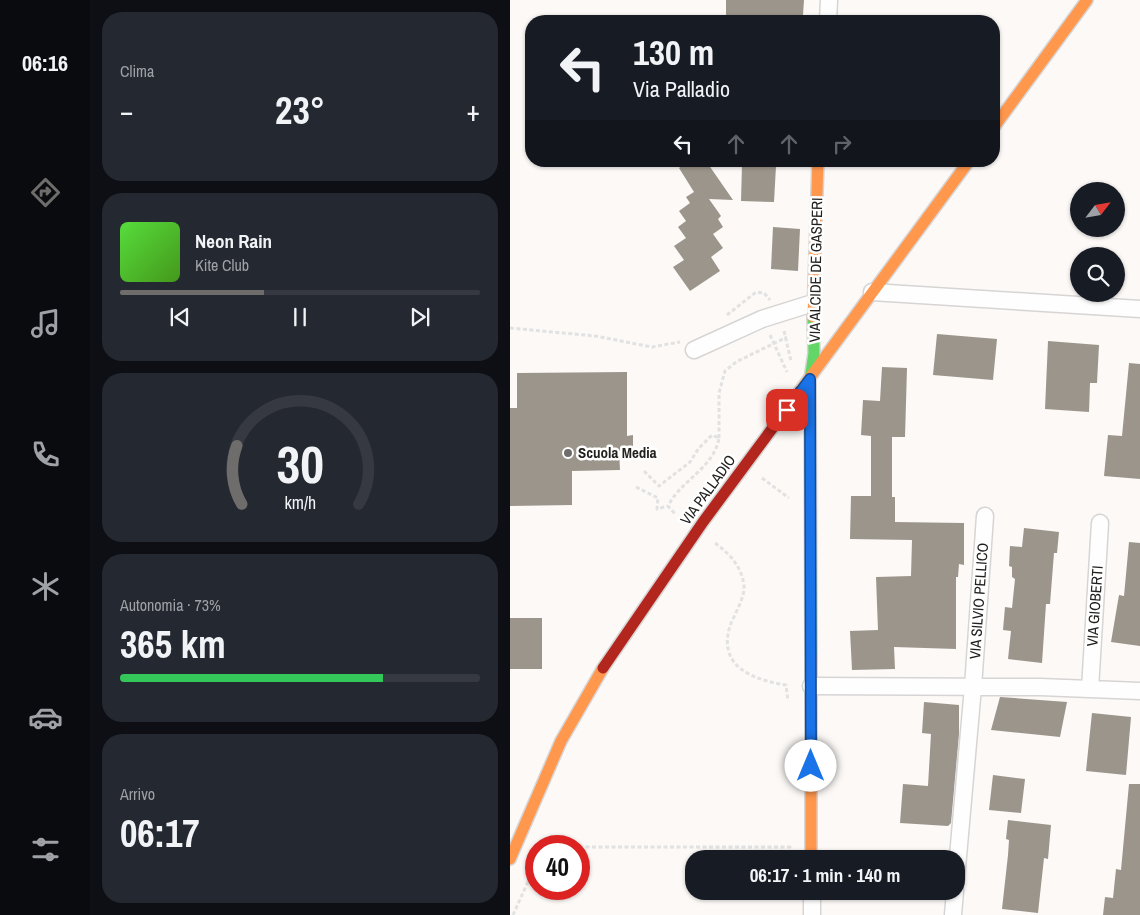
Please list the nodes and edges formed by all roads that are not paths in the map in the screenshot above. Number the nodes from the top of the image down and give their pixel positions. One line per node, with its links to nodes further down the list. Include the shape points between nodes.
1 (829, 0): 3 (street)
2 (1087, 0): 4 (main road)
3 (828, 15)
4 (1000, 119)
5 (818, 167): 8 (main road, VIA ALCIDE DE GASPERI)
6 (964, 167): 7 (main road, VIA PALLADIO)
7 (872, 292): 9 (street); 11 (main road, VIA PALLADIO)
8 (812, 303): 10 (street); 11 (main road, VIA ALCIDE DE GASPERI, via 814,353)
9 (1140, 309)
10 (689, 346)
11 (810, 379): 14 (main road, VIA ALCIDE DE GASPERI); 20 (main road, VIA PALLADIO, via 703,522 598,675 561,741)
12 (985, 516): 15 (street, VIA SILVIO PELLICO)
13 (1100, 523): 16 (street, VIA GIOBERTI)
14 (811, 686): 15 (street); 18 (main road, VIA ALCIDE DE GASPERI)
15 (973, 687): 16 (street); 19 (street, VIA SILVIO PELLICO)
16 (1090, 689): 17 (street)
17 (1140, 691)
18 (812, 850)
19 (959, 850)
20 (510, 860)
21 (812, 900): 23 (street)
22 (954, 900): 24 (street)
23 (812, 915)
24 (953, 915)

